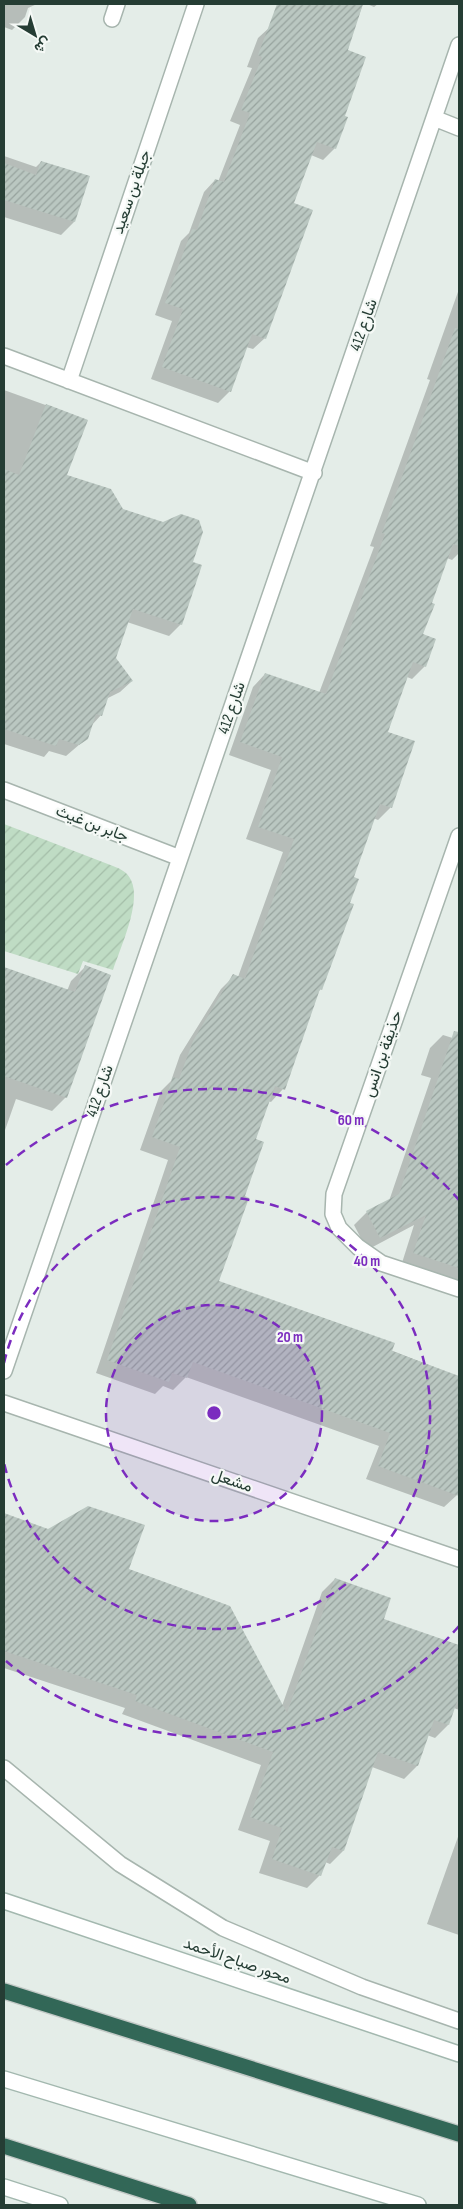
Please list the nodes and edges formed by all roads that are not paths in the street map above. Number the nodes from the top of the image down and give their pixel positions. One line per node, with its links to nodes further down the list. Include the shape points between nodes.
1 (117, 4): 3 (street)
2 (196, 4): 8 (street, جبلة بن سعيد)
3 (112, 19)
4 (459, 45): 5 (street, شارع 412)
5 (434, 118): 6 (street); 9 (street, شارع 412)
6 (459, 128)
7 (4, 356): 8 (street)
8 (69, 381): 9 (street)
9 (314, 473): 12 (street, شارع 412)
10 (4, 790): 12 (street, جابر بن غيث)
11 (458, 846): 13 (street, حذيفة بن انس, via 334,1194 333,1214 339,1228 358,1248 381,1263)
12 (180, 858): 14 (street, شارع 412)
13 (459, 1289)
14 (4, 1371)
15 (4, 1402): 16 (street, مشعل)
16 (459, 1559)
17 (4, 1768): 20 (street, via 120,1864 222,1928 362,1987)
18 (4, 1901): 21 (street, محور صباح الأحمد)
19 (4, 1990): 23 (highway)
20 (459, 2021)
21 (459, 2054)
22 (4, 2079): 28 (street)
23 (459, 2134)
24 (4, 2146): 27 (highway)
25 (4, 2187): 26 (street)
26 (60, 2205)
27 (189, 2205)
28 (418, 2205)

